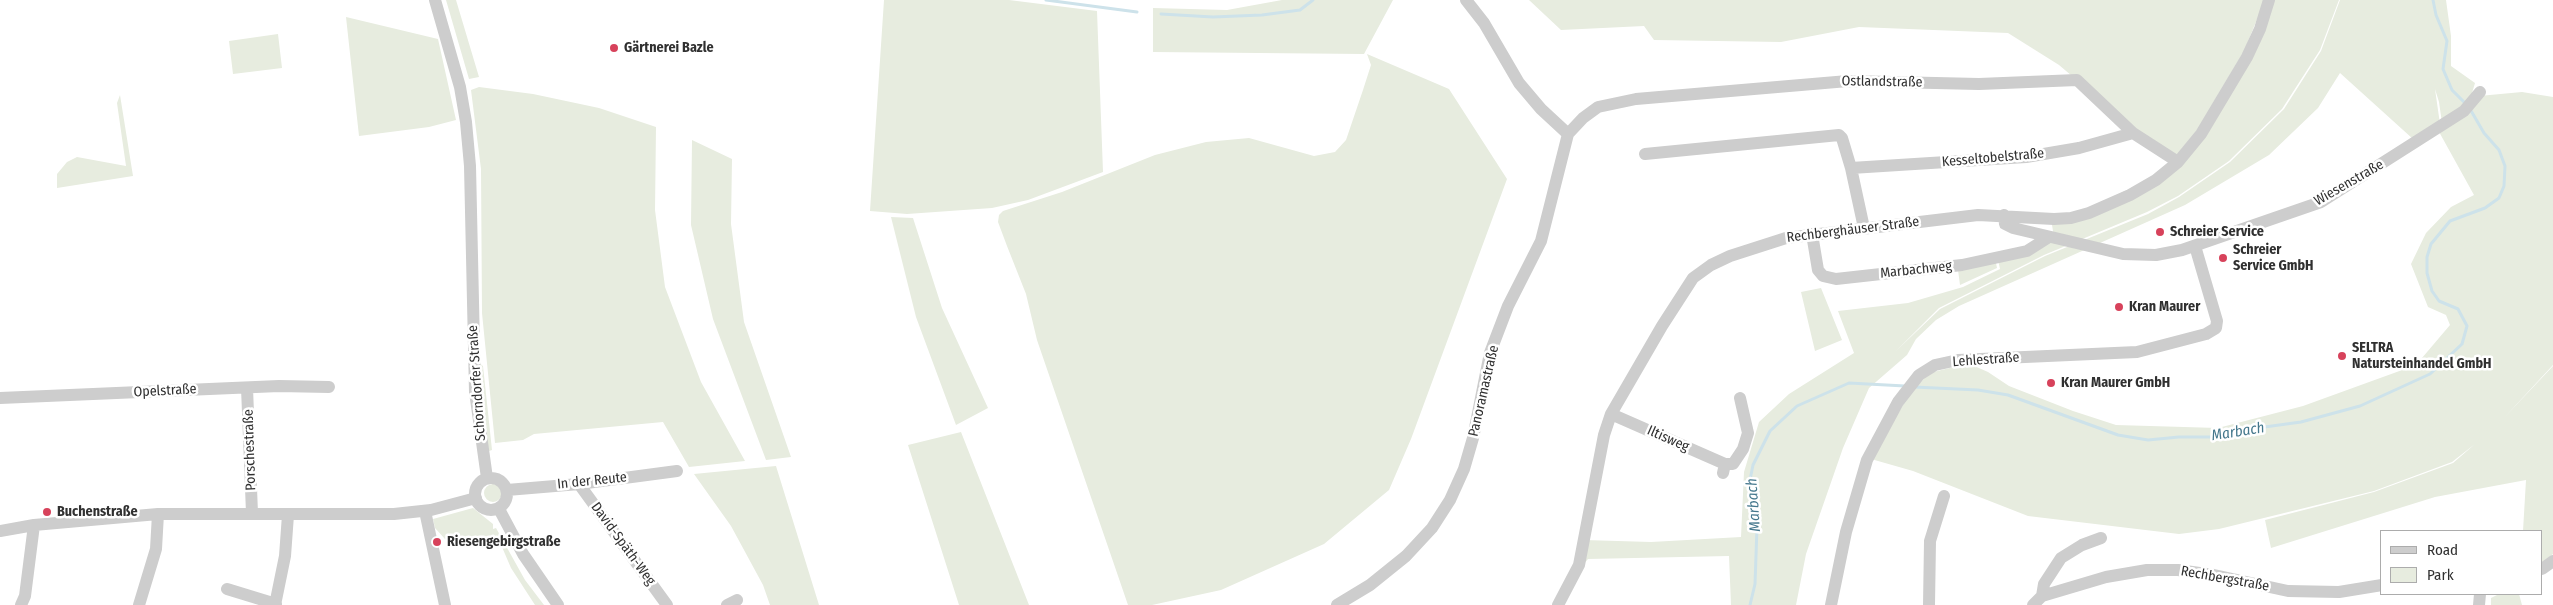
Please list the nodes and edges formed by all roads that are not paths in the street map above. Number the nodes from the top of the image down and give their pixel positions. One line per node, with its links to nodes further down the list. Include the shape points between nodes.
1 (435, 0): 21 (street, Schorndorfer Straße, via 460,86 466,122 470,166 475,392)
2 (1466, 0): 5 (street, via 1484,23 1519,83)
3 (2269, 0): 8 (street, Rechberghäuser Straße, via 2247,57 2201,134)
4 (2478, 95): 14 (street, Wiesenstraße, via 2464,111 2321,202)
5 (1568, 134): 6 (street, Ostlandstraße, via 1598,107 1627,100 1848,81 1979,84 2077,80); 43 (street, Panoramastraße, via 1541,241 1508,306 1490,353 1473,438 1464,470 1450,500 1432,528 1406,556 1370,585)
6 (2132, 134): 8 (street, Ostlandstraße); 9 (street, Kesseltobelstraße, via 2026,157)
7 (1645, 154): 9 (street, via 1839,135)
8 (2178, 162): 10 (street, Rechberghäuser Straße, via 2142,188 2089,213 2054,219)
9 (1851, 168): 11 (street)
10 (2004, 215): 11 (street, Rechberghäuser Straße); 13 (street, Wiesenstraße, via 2005,224 2009,227)
11 (1864, 228): 12 (street, Rechberghäuser Straße)
12 (1812, 234): 13 (street, Marbachweg, via 1818,270 1823,276 1836,279 1962,265 2027,251); 19 (street, Rechberghäuser Straße, via 1749,248 1711,265 1693,278)
13 (2049, 237): 14 (street, Wiesenstraße, via 2142,256)
14 (2195, 246): 45 (street, Lehlestraße, via 2218,321 2216,328 2206,334 2137,352 1958,360 1935,365 1919,375 1898,402 1867,460 1846,532)
15 (330, 386): 16 (street, Opelstraße)
16 (247, 388): 17 (street, Opelstraße); 28 (street, Porschestraße)
17 (0, 398)
18 (1740, 398): 19 (street, Iltisweg, via 1748,433 1734,464 1724,469)
19 (1611, 414): 44 (street, Rechberghäuser Straße, via 1579,565)
20 (677, 471): 22 (street, In der Reute)
21 (487, 478): 23 (street, via 501,481); 25 (street, via 478,485)
22 (579, 484): 23 (street, In der Reute); 42 (street, David-Späth-Weg)
23 (507, 490): 26 (street, via 506,501)
24 (1944, 496): 46 (street, via 1930,541)
25 (476, 498): 26 (street, via 483,508); 27 (street)
26 (499, 509): 41 (street, via 523,554)
27 (425, 512): 30 (street); 40 (street)
28 (252, 513): 29 (street); 30 (street)
29 (158, 514): 31 (street); 39 (street, via 156,549)
30 (288, 515): 37 (street, via 285,556)
31 (34, 525): 32 (street); 38 (street, via 25,596)
32 (0, 531)
33 (2101, 538): 36 (street, via 2061,558)
34 (2380, 585): 36 (street, Rechbergstraße, via 2339,592 2288,591 2214,575 2147,570 2106,577)
35 (227, 589): 37 (street)
36 (2037, 601)
37 (276, 604)
38 (21, 605)
39 (139, 605)
40 (445, 605)
41 (558, 605)
42 (667, 605)
43 (1337, 605)
44 (1558, 605)
45 (1831, 605)
46 (1929, 605)

